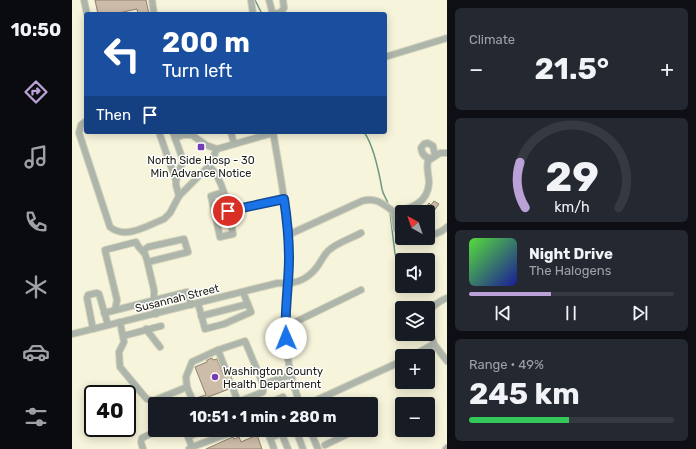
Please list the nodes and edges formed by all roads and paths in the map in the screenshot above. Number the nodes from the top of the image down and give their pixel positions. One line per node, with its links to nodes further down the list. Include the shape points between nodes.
1 (84, 0): 6 (street)
2 (152, 0): 7 (street)
3 (251, 0): 8 (street)
4 (269, 0): 9 (street)
5 (283, 0): 10 (street)
6 (87, 12)
7 (154, 12)
8 (253, 12)
9 (273, 12)
10 (282, 12)
11 (447, 38): 12 (street)
12 (387, 56)
13 (84, 123): 26 (street, via 79,133 110,227 124,233 164,219)
14 (160, 134): 23 (street)
15 (232, 134): 19 (street)
16 (269, 134): 19 (street)
17 (273, 134): 27 (street)
18 (174, 135): 20 (street, via 192,135); 23 (street, via 183,160)
19 (234, 144): 20 (street)
20 (217, 149): 22 (street)
21 (447, 153): 29 (street, via 433,157 427,165 429,183 424,200)
22 (209, 166): 24 (street); 25 (street)
23 (176, 182): 24 (street); 26 (street)
24 (186, 190): 26 (street)
25 (223, 192): 28 (street); 28 (street, via 211,196 220,237 233,234)
26 (179, 196)
27 (284, 199): 28 (street); 33 (street)
28 (228, 211)
29 (394, 212): 30 (street); 33 (street, via 368,199)
30 (395, 220)
31 (447, 227): 34 (street)
32 (361, 233): 37 (street, Susannah Street, via 333,247 309,276)
33 (288, 234): 37 (street)
34 (435, 234)
35 (143, 252): 36 (street); 36 (street, via 148,247 184,238 188,252); 45 (street, via 136,242 105,250 117,300)
36 (148, 262): 41 (street)
37 (288, 284): 39 (street, Susannah Street); 52 (street)
38 (361, 290): 52 (street)
39 (243, 292): 42 (street, Susannah Street); 43 (street)
40 (447, 298): 57 (street, via 435,304 429,314 428,322)
41 (154, 300): 44 (street, via 187,292); 45 (street); 47 (street)
42 (198, 303): 44 (street, Susannah Street); 48 (street)
43 (248, 304): 48 (street); 48 (street, via 251,312 205,329)
44 (191, 305): 47 (street, Susannah Street)
45 (114, 310): 46 (street)
46 (104, 312): 50 (street); 53 (street, via 98,293 88,295 86,298)
47 (156, 314): 49 (street, Susannah Street)
48 (201, 316)
49 (120, 322): 50 (street, Susannah Street); 56 (street)
50 (108, 325): 53 (street, Susannah Street)
51 (161, 326): 54 (street)
52 (285, 327): 64 (street)
53 (93, 329): 55 (street, Susannah Street)
54 (146, 329): 56 (street); 58 (street)
55 (72, 334)
56 (123, 336): 74 (street, via 124,342 119,352 120,366)
57 (434, 344): 59 (street); 61 (street)
58 (160, 347)
59 (425, 349)
60 (218, 350): 63 (street); 66 (street, via 245,341); 67 (street, via 192,362 186,377)
61 (447, 361)
62 (395, 364): 73 (street)
63 (227, 373)
64 (291, 375): 66 (street); 72 (street)
65 (231, 384): 70 (street)
66 (263, 384): 71 (street, via 263,392)
67 (187, 388): 68 (street); 69 (street)
68 (168, 397)
69 (191, 397)
70 (234, 397)
71 (251, 397)
72 (298, 397)
73 (323, 397)
74 (148, 399)
75 (148, 435): 85 (street, via 140,442)
76 (188, 437): 84 (street)
77 (220, 437): 84 (street)
78 (283, 437): 87 (street)
79 (299, 437): 88 (street)
80 (313, 437): 89 (street)
81 (344, 437): 83 (street)
82 (270, 438): 86 (street)
83 (327, 447): 89 (street)
84 (191, 448)
85 (143, 449)
86 (274, 449)
87 (288, 449)
88 (303, 449)
89 (318, 449)

